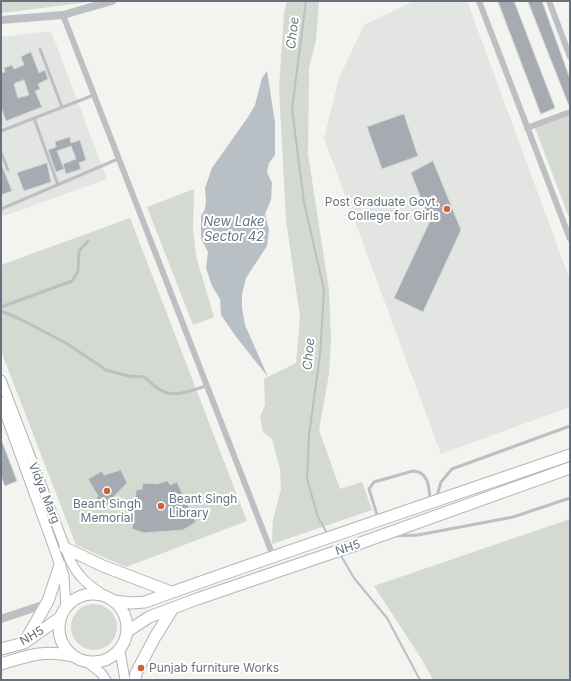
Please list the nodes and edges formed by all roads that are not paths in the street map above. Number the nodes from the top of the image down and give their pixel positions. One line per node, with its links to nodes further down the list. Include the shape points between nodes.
1 (112, 1): 4 (street)
2 (479, 1): 14 (street)
3 (549, 1): 7 (street)
4 (63, 15): 5 (street); 10 (street)
5 (1, 20)
6 (570, 36): 7 (street)
7 (563, 39): 9 (street)
8 (40, 49): 11 (lane)
9 (570, 57)
10 (94, 95): 11 (lane); 17 (street)
11 (62, 107): 13 (lane)
12 (570, 112): 14 (street)
13 (34, 118): 15 (lane); 19 (lane)
14 (527, 128): 21 (street)
15 (1, 131)
16 (1, 152): 18 (lane)
17 (118, 159): 19 (lane); 26 (street)
18 (8, 170)
19 (58, 185): 20 (lane)
20 (1, 209)
21 (570, 239)
22 (88, 241): 23 (lane, via 79,251 78,271 72,281)
23 (1, 307)
24 (1, 311): 26 (lane, via 66,342 106,370 128,376 144,376 167,393 178,395)
25 (1, 380): 35 (main road, Vidya Marg)
26 (206, 386): 36 (street)
27 (1, 402): 37 (main road, Vidya Marg)
28 (570, 426): 32 (lane, via 452,469 441,482)
29 (570, 455): 32 (highway, NH5)
30 (570, 468): 34 (highway, NH5 / NH5)
31 (570, 498): 34 (lane, via 513,517 483,523 418,535)
32 (432, 503): 33 (highway, NH5); 33 (lane, via 426,478 419,471 374,482 369,489)
33 (380, 521): 36 (highway, NH5 / NH5)
34 (384, 535): 42 (highway, NH5 / NH5)
35 (66, 548): 38 (highway, via 103,566); 39 (main road, Vidya Marg, via 77,573)
36 (273, 556): 38 (highway, NH5)
37 (60, 565): 41 (highway); 43 (main road, Vidya Marg, via 66,588)
38 (171, 592): 40 (highway, NH5, via 146,602)
39 (102, 594): 40 (highway, NH5); 43 (highway, NH5, via 86,594 74,598)
40 (115, 601): 45 (highway, NH5, via 127,619)
41 (46, 604): 44 (street); 46 (highway)
42 (173, 608): 45 (highway, NH5 / NH5, via 150,617); 54 (highway, via 136,673)
43 (64, 612): 46 (highway, NH5 / NH5); 49 (highway, NH5, via 58,627 63,646)
44 (1, 619)
45 (128, 631): 48 (highway)
46 (24, 643): 47 (highway, NH5 / NH5)
47 (1, 649)
48 (120, 651): 50 (highway, via 99,662); 53 (main road)
49 (73, 656): 50 (highway, NH5); 51 (highway, NH5, via 57,652 33,654)
50 (87, 662): 52 (main road)
51 (1, 664)
52 (106, 680)
53 (125, 680)
54 (136, 680)

